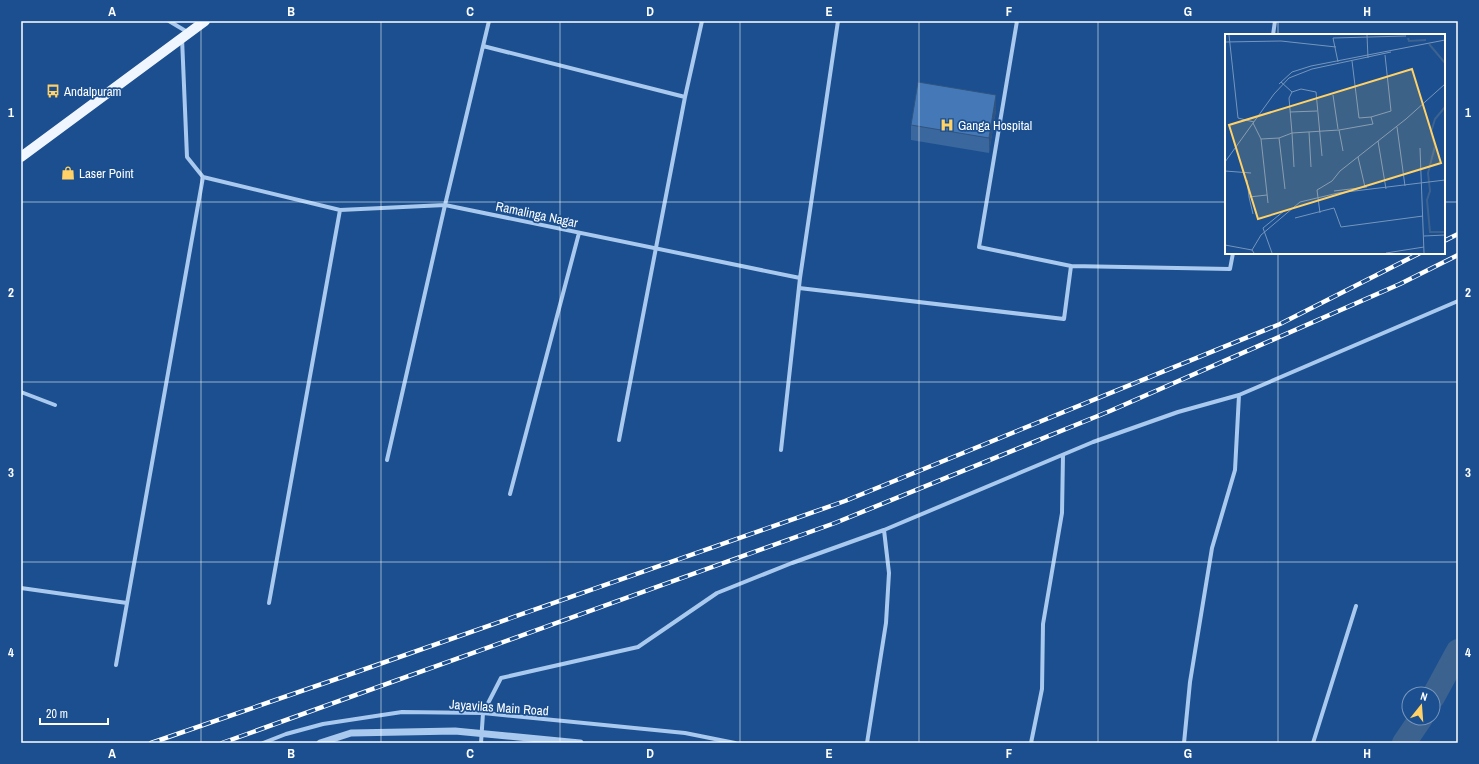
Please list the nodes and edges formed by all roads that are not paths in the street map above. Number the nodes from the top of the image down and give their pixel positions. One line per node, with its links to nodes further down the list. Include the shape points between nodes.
1 (169, 21): 9 (street)
2 (205, 21): 9 (main road)
3 (489, 21): 10 (street)
4 (702, 21): 11 (street)
5 (838, 21): 20 (street)
6 (1017, 21): 19 (street, via 979,247)
7 (1275, 21): 8 (street)
8 (1273, 34)
9 (186, 35): 12 (main road); 13 (street, via 187,157)
10 (483, 46): 11 (street); 14 (street)
11 (685, 97): 17 (street)
12 (21, 157)
13 (203, 176): 15 (street, Ramalinga Nagar); 33 (street)
14 (445, 205): 15 (street, Ramalinga Nagar); 16 (street, Ramalinga Nagar); 29 (street)
15 (340, 210): 34 (street)
16 (579, 233): 17 (street, Ramalinga Nagar); 30 (street)
17 (657, 248): 20 (street, Ramalinga Nagar); 26 (street)
18 (1232, 254): 19 (street, via 1230,268)
19 (1071, 266): 21 (street, via 1064,319)
20 (800, 278): 21 (street)
21 (799, 288): 27 (street)
22 (1458, 301): 24 (street)
23 (21, 392): 25 (street)
24 (1239, 395): 28 (street, via 1171,415); 45 (street, via 1234,470 1212,548 1190,682)
25 (55, 405)
26 (620, 440)
27 (781, 450)
28 (1063, 455): 31 (street); 44 (street, via 1062,513 1042,624 1042,690)
29 (387, 460)
30 (510, 494)
31 (884, 530): 37 (street, via 717,593 638,647 501,678); 43 (street, via 889,573 886,623)
32 (21, 588): 33 (street)
33 (127, 603): 36 (street)
34 (269, 603)
35 (1356, 606): 46 (street)
36 (116, 665)
37 (483, 713): 38 (street, Jayavilas Main Road, via 402,712 323,724); 40 (street); 42 (street, Jayavilas Main Road, via 685,733)
38 (263, 743)
39 (320, 743): 41 (street, via 351,733 455,731)
40 (481, 743)
41 (580, 743)
42 (735, 743)
43 (867, 743)
44 (1031, 743)
45 (1184, 743)
46 (1314, 743)

